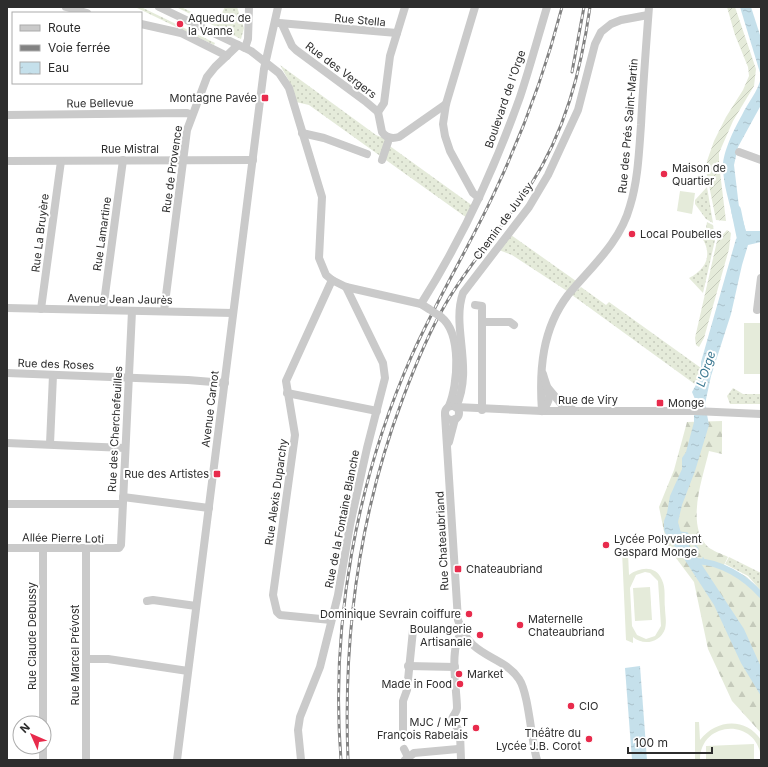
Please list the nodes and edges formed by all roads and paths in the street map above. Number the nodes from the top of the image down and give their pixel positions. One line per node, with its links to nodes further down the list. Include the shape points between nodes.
1 (66, 7): 10 (street)
2 (159, 7): 14 (street)
3 (241, 7): 8 (street)
4 (278, 7): 11 (street, Avenue Carnot)
5 (405, 7): 13 (street)
6 (476, 7): 17 (street)
7 (547, 7): 32 (street, Boulevard de l'Orge, via 520,96)
8 (249, 11): 14 (street, via 248,39)
9 (649, 11): 47 (street, Rue des Prés Saint-Martin, via 638,158 626,220 612,243 568,296 555,317 547,336); 54 (street, Chemin de Juvisy, via 616,22 601,32 595,44 578,110 548,176 529,207 463,293 460,308 464,377)
10 (84, 12)
11 (278, 23): 13 (street, Rue Stella); 16 (street, Avenue Carnot); 18 (street, Rue des Vergers, via 296,50)
12 (142, 24): 15 (street, via 181,33)
13 (397, 34): 18 (street, via 390,56 384,103)
14 (242, 46): 15 (street, Rue de Provence); 16 (street)
15 (226, 56): 20 (street, Rue de Provence, via 207,77)
16 (266, 61): 21 (street, via 286,81); 27 (street, Avenue Carnot)
17 (446, 104): 22 (street, via 399,137); 32 (street, via 443,124 450,151 473,192)
18 (378, 112): 22 (street, via 382,132)
19 (7, 115): 20 (street, Rue Bellevue)
20 (192, 115): 26 (street, Rue de Provence)
21 (302, 133): 24 (street, via 324,138); 34 (street, via 322,197 319,258 321,266)
22 (387, 139): 28 (street)
23 (739, 152): 29 (street)
24 (367, 154)
25 (123, 160): 26 (street, Rue Mistral); 31 (street, Rue Mistral); 40 (street, Rue Lamartine)
26 (183, 160): 27 (street, Rue Mistral); 43 (street, Rue de Provence)
27 (252, 160): 44 (street, Avenue Carnot)
28 (382, 160)
29 (761, 160)
30 (7, 161): 31 (street, Rue Mistral)
31 (61, 161): 39 (street, Rue La Bruyère)
32 (480, 198): 36 (street, Boulevard de l'Orge)
33 (761, 278): 41 (street)
34 (332, 280): 35 (street); 53 (street, Rue Alexis Duparchy, via 286,381)
35 (346, 287): 36 (street); 57 (street, Rue de la Fontaine Blanche, via 385,368)
36 (421, 304): 54 (street, bridge, via 441,317 450,327 457,369)
37 (475, 304): 45 (street, via 482,306)
38 (7, 308): 39 (street, Avenue Jean Jaurès)
39 (41, 309): 40 (street, Avenue Jean Jaurès)
40 (103, 310): 42 (street, Avenue Jean Jaurès)
41 (757, 310)
42 (132, 311): 43 (street, Avenue Jean Jaurès); 50 (street, Rue des Cherchefeuilles)
43 (164, 311): 44 (street, Avenue Jean Jaurès)
44 (233, 313): 51 (street, Avenue Carnot)
45 (482, 322): 46 (street, via 510,322); 56 (street)
46 (514, 325)
47 (541, 364): 52 (street, Rue des Prés Saint-Martin); 58 (street, Rue des Prés Saint-Martin)
48 (7, 373): 49 (street, Rue des Roses)
49 (53, 375): 50 (street, Rue des Roses); 65 (street)
50 (129, 378): 51 (street, Rue des Roses); 66 (street, Rue des Cherchefeuilles)
51 (225, 383): 70 (street, Avenue Carnot)
52 (548, 388): 58 (street, Rue des Prés Saint-Martin, via 549,399); 59 (street, Rue des Prés Saint-Martin, via 562,405)
53 (287, 393): 57 (street); 77 (street, Rue Alexis Duparchy, via 294,435 273,595 280,615)
54 (452, 407): 56 (street, Rue de Viry); 62 (street, via 446,409); 63 (street, via 458,411)
55 (761, 409): 60 (street)
56 (482, 410): 58 (street, Rue de Viry); 63 (street, Rue de Viry)
57 (377, 411): 77 (street, Rue de la Fontaine Blanche)
58 (542, 411): 59 (street, Rue de Viry)
59 (577, 411): 60 (street, Rue de Viry)
60 (702, 411): 61 (street, via 721,414)
61 (761, 414)
62 (445, 415): 63 (street, via 449,419); 67 (street, Rue Chateaubriand)
63 (456, 418): 67 (street, Rue Chateaubriand)
64 (7, 443): 65 (street)
65 (50, 444): 66 (street)
66 (125, 448): 68 (street, Rue des Cherchefeuilles)
67 (448, 448): 79 (street, Rue Chateaubriand, via 457,615)
68 (123, 501): 69 (street); 70 (street); 72 (street, Rue des Cherchefeuilles)
69 (7, 504)
70 (209, 508): 76 (street, Avenue Carnot)
71 (7, 548): 73 (street, Allée Pierre Loti)
72 (119, 548): 74 (street, Allée Pierre Loti)
73 (44, 549): 74 (street, Allée Pierre Loti); 84 (street, Rue Claude Debussy)
74 (86, 549): 80 (street, Rue Marcel Prévost)
75 (147, 601): 76 (street)
76 (196, 606): 83 (street, Avenue Carnot)
77 (331, 620): 91 (street, Rue de la Fontaine Blanche, via 320,667 299,722)
78 (413, 630): 81 (street)
79 (463, 632): 82 (street, via 458,638); 93 (street, via 478,650 508,668 518,678 523,688)
80 (86, 659): 83 (street, via 108,659); 89 (street, Rue Marcel Prévost)
81 (408, 666): 82 (street); 85 (street, via 403,700)
82 (455, 667): 92 (street, via 457,710 452,719 460,733)
83 (188, 671): 90 (street, Avenue Carnot)
84 (43, 715)
85 (403, 738)
86 (404, 749): 88 (street)
87 (458, 749): 88 (street, via 414,753)
88 (406, 758)
89 (86, 760)
90 (177, 760)
91 (300, 760)
92 (461, 760)
93 (537, 760)

